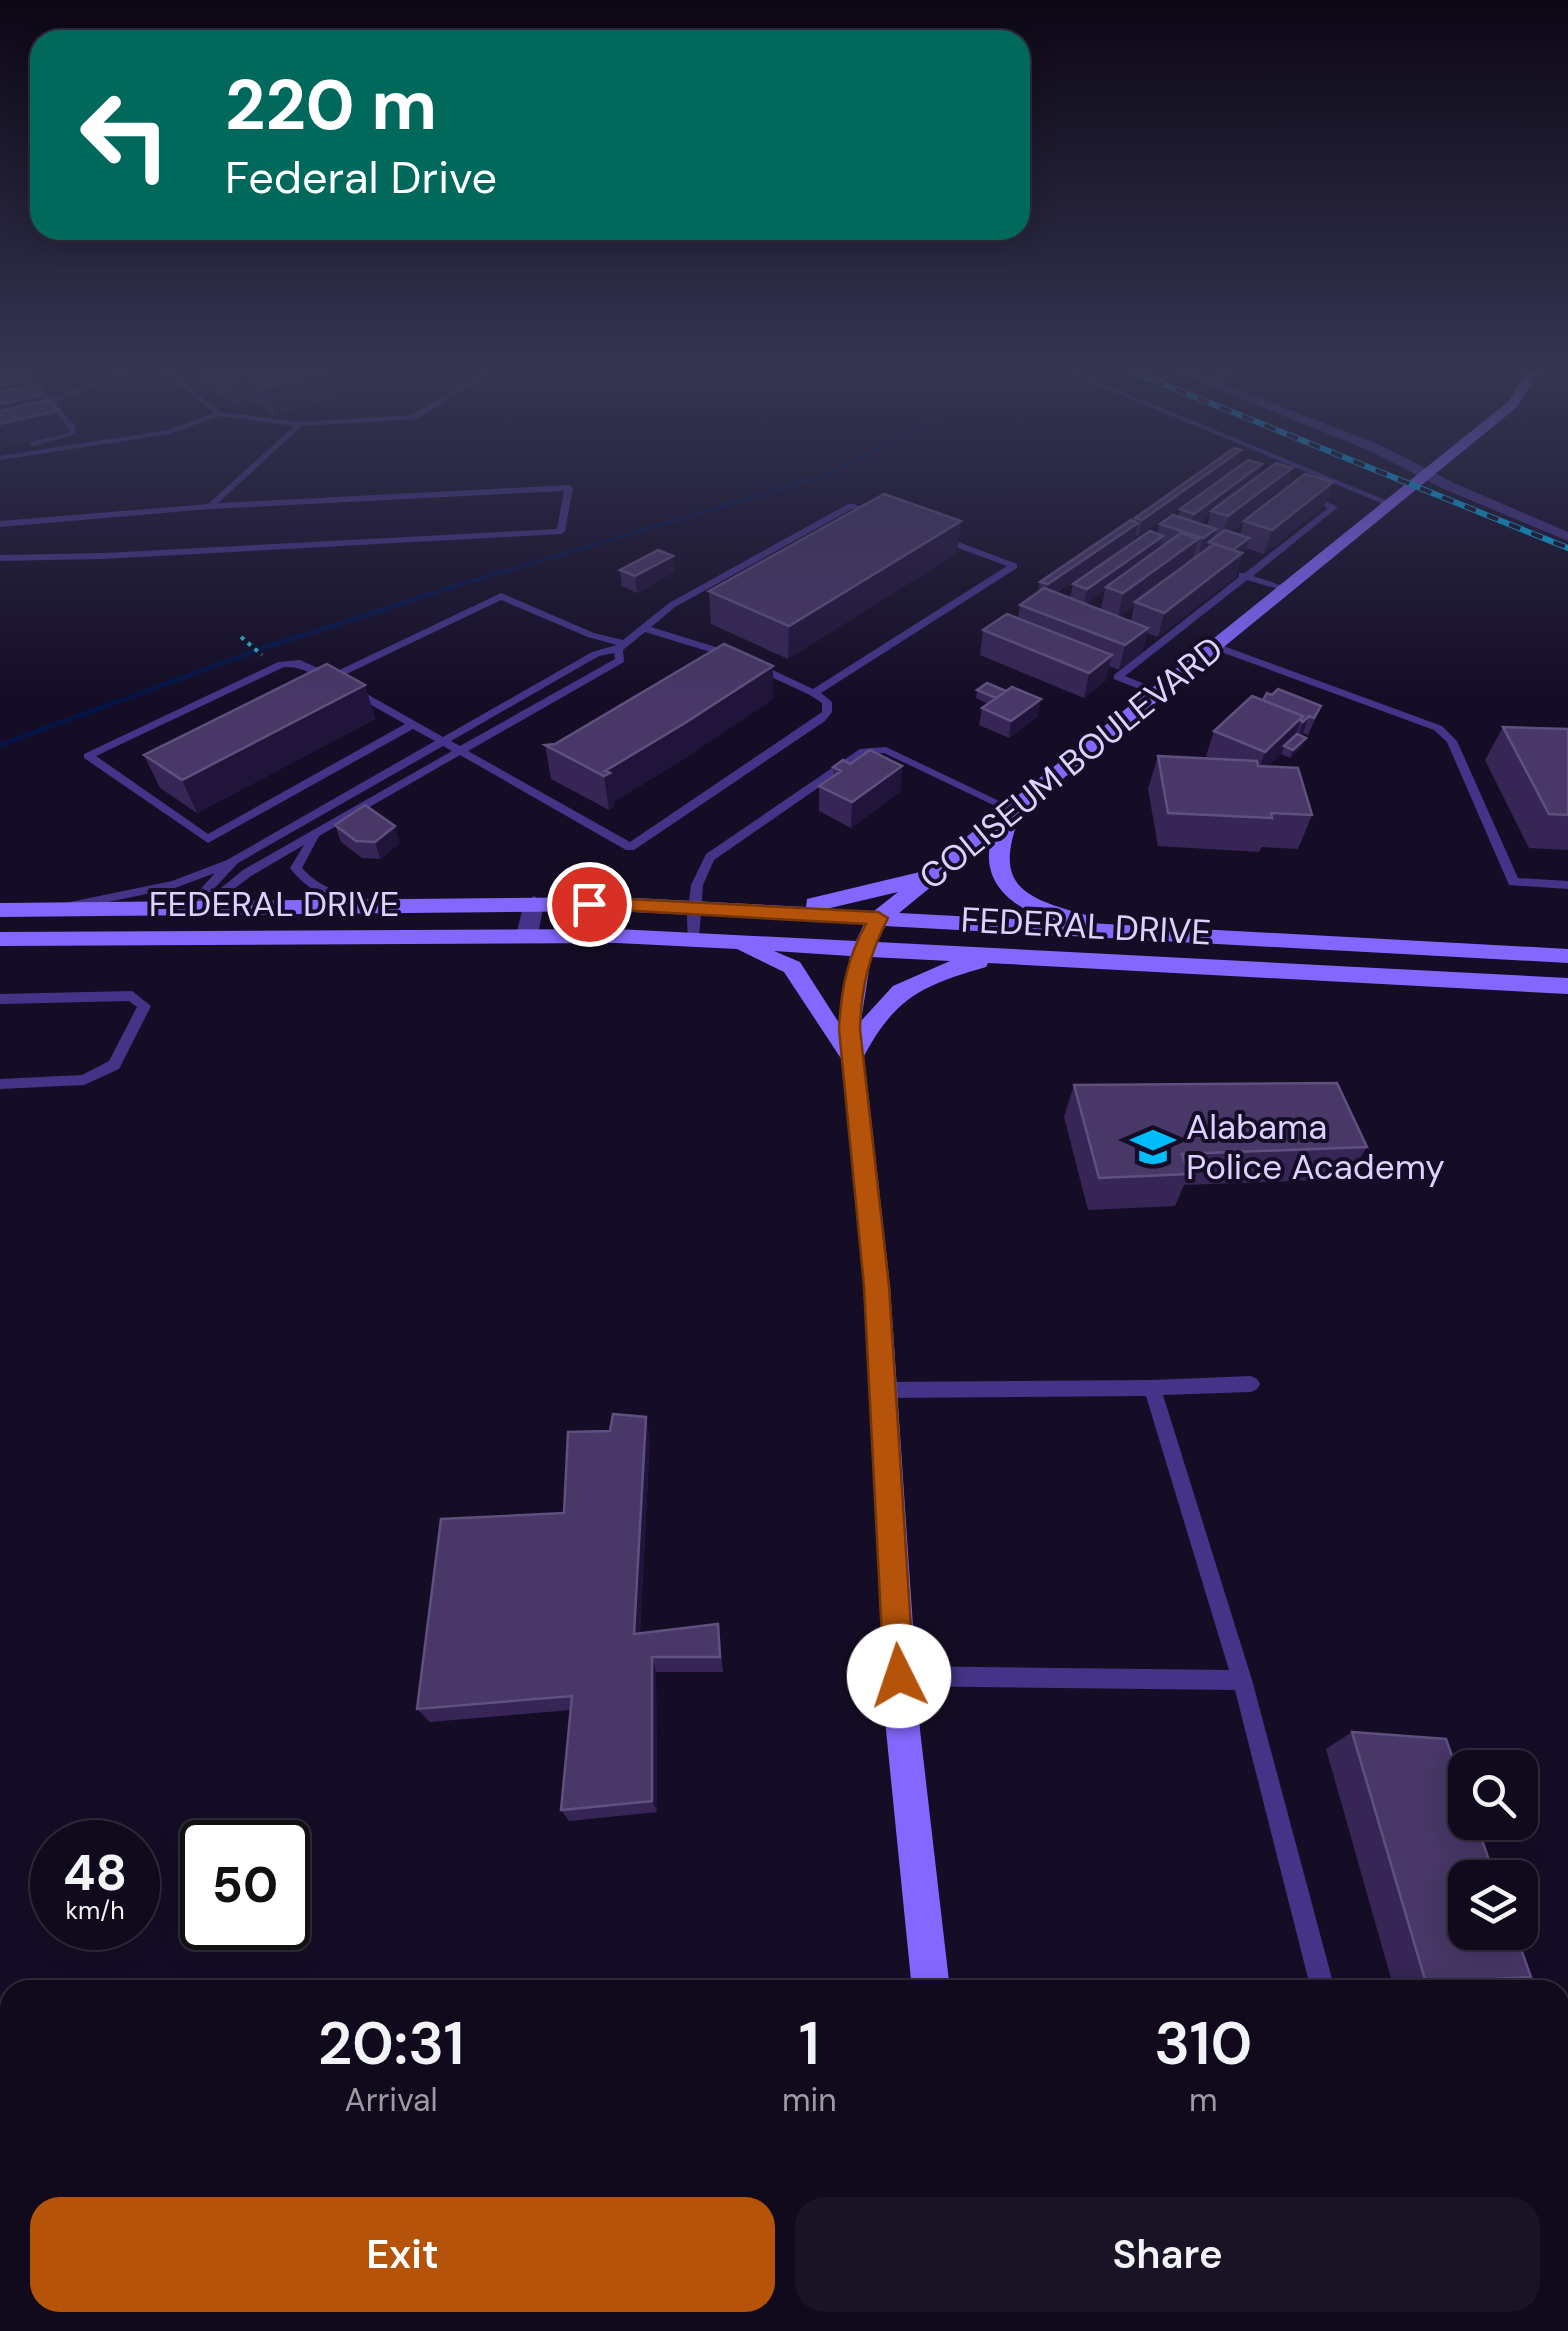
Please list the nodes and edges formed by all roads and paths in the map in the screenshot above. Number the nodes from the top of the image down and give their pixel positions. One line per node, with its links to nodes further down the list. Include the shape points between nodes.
1 (239, 480): 11 (lane)
2 (1267, 480): 7 (lane)
3 (1270, 480): 8 (lane)
4 (1332, 480): 10 (lane)
5 (1420, 480): 10 (main road, COLISEUM BOULEVARD)
6 (1439, 480): 15 (street)
7 (1254, 490)
8 (1296, 491): 9 (lane); 18 (lane, via 1334,508)
9 (1282, 502)
10 (1391, 504): 19 (main road, COLISEUM BOULEVARD)
11 (210, 506): 13 (lane); 16 (lane, via 569,488 562,531)
12 (888, 519): 20 (lane, via 851,506 672,605)
13 (0, 524)
14 (924, 532): 30 (lane, via 1014,566)
15 (1568, 537)
16 (0, 558)
17 (1232, 572): 18 (lane)
18 (1247, 577): 19 (lane); 23 (lane)
19 (1286, 590): 25 (main road, COLISEUM BOULEVARD)
20 (644, 628): 24 (lane); 30 (lane, via 710,647)
21 (1148, 636): 23 (lane)
22 (241, 637): 26 (path)
23 (1163, 642): 28 (lane)
24 (622, 646): 29 (lane, via 501,596); 33 (lane, via 596,654); 34 (lane, via 620,660)
25 (1217, 647): 31 (main road, COLISEUM BOULEVARD); 39 (lane, via 1438,728 1452,741 1513,882)
26 (264, 657)
27 (1102, 670): 28 (lane)
28 (1118, 677): 31 (lane)
29 (331, 678): 32 (lane); 32 (lane, via 282,664 88,756 208,838)
30 (814, 693): 34 (lane, via 827,702 820,719 630,847)
31 (1158, 693): 35 (main road, COLISEUM BOULEVARD)
32 (413, 724): 33 (lane)
33 (443, 741): 34 (lane); 37 (lane)
34 (460, 750): 36 (lane)
35 (1012, 810): 38 (main road, COLISEUM BOULEVARD); 43 (lane, via 886,750 864,751 710,857 700,870); 48 (main road, via 998,866 1029,903 1064,918)
36 (320, 830): 41 (lane, via 296,868 330,896); 42 (lane)
37 (234, 860): 42 (lane, via 203,893); 44 (lane, via 174,884)
38 (936, 872): 46 (main road, via 877,892); 47 (main road, COLISEUM BOULEVARD)
39 (1568, 885)
40 (534, 903): 41 (main road, FEDERAL DRIVE); 43 (main road, FEDERAL DRIVE); 49 (street)
41 (369, 904): 42 (main road, FEDERAL DRIVE)
42 (205, 906): 44 (main road, FEDERAL DRIVE); 50 (main road)
43 (693, 906): 46 (main road, FEDERAL DRIVE); 52 (lane)
44 (57, 909): 45 (main road, FEDERAL DRIVE)
45 (0, 910)
46 (774, 911): 47 (main road, FEDERAL DRIVE)
47 (878, 918): 48 (main road, FEDERAL DRIVE); 53 (main road, COLISEUM BOULEVARD)
48 (1168, 934): 55 (main road)
49 (527, 935): 50 (main road, FEDERAL DRIVE); 52 (main road, FEDERAL DRIVE)
50 (191, 937): 51 (main road, FEDERAL DRIVE)
51 (0, 939)
52 (701, 939): 53 (main road, FEDERAL DRIVE); 58 (main road, via 792,967)
53 (864, 946): 54 (main road, FEDERAL DRIVE); 58 (main road, COLISEUM BOULEVARD, via 849,1009)
54 (1017, 955): 56 (main road, FEDERAL DRIVE); 58 (main road, via 944,969 905,986 870,1021)
55 (1568, 956)
56 (1568, 986)
57 (0, 999): 59 (lane, via 132,996 144,1006 114,1065 84,1080)
58 (852, 1058): 62 (main road, COLISEUM BOULEVARD)
59 (0, 1084)
60 (1251, 1384): 61 (lane)
61 (1152, 1388): 62 (lane); 64 (lane)
62 (882, 1390): 63 (main road, COLISEUM BOULEVARD)
63 (899, 1676): 64 (lane); 65 (main road, COLISEUM BOULEVARD)
64 (1242, 1680): 66 (lane)
65 (930, 1980)
66 (1320, 1980)

